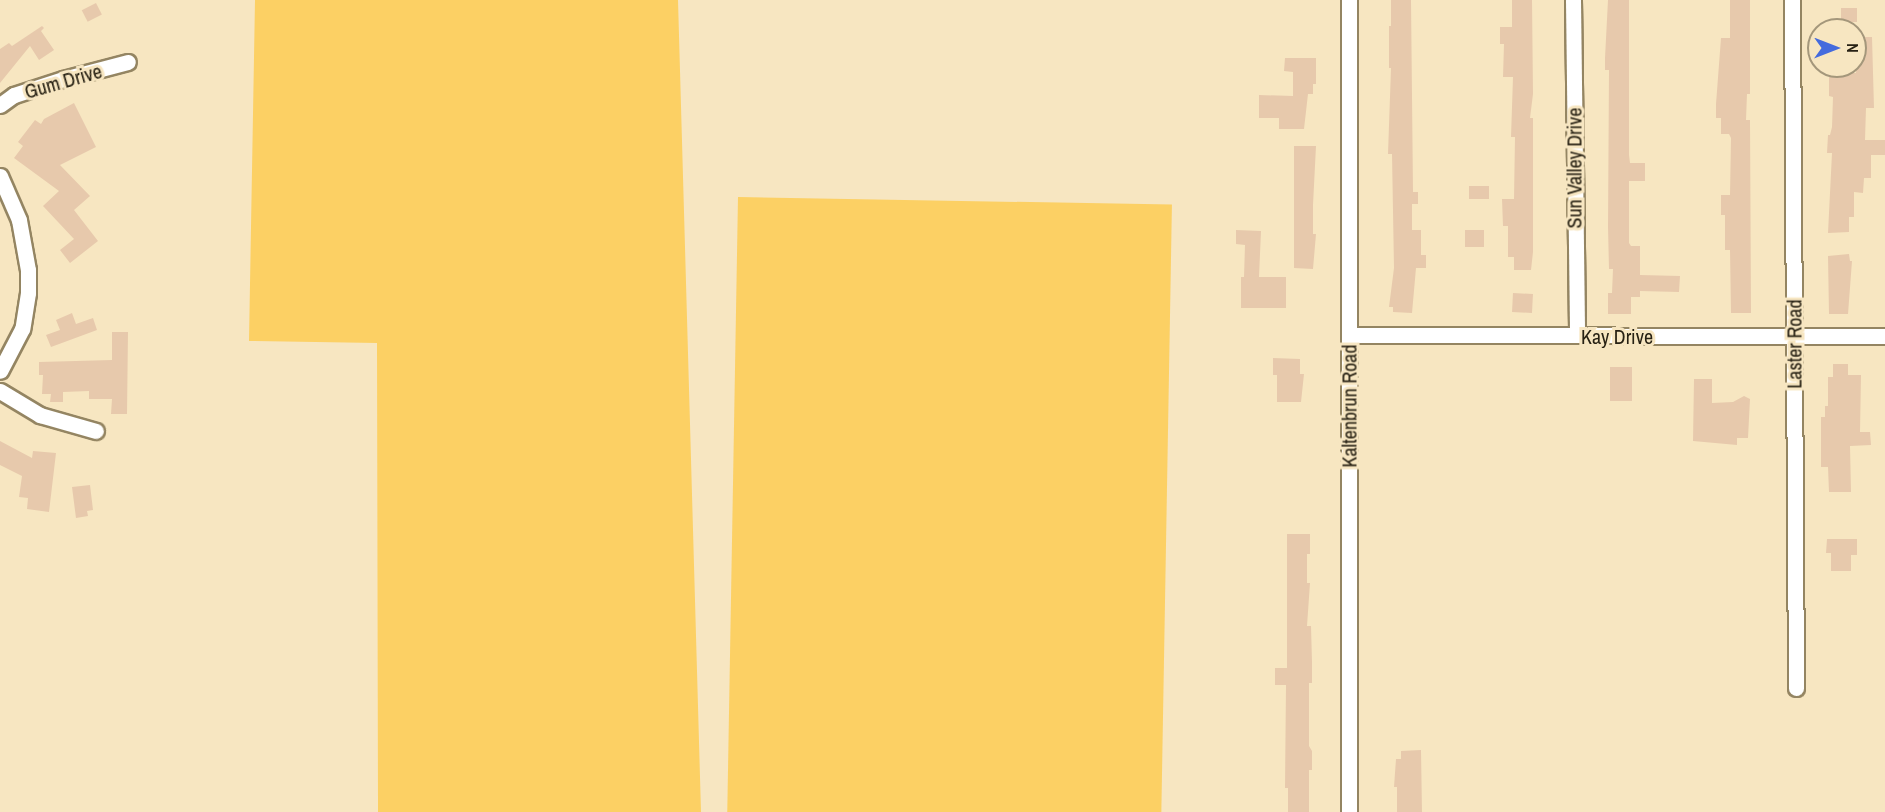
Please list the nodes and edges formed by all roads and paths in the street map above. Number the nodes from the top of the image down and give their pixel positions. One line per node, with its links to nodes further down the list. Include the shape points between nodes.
1 (1349, 0): 7 (street, Kaltenbrun Road)
2 (1573, 0): 8 (street, Sun Valley Drive)
3 (1792, 0): 9 (street, Laster Road)
4 (128, 62): 5 (street, Gum Drive, via 14,95)
5 (0, 105)
6 (0, 176): 11 (street, via 19,220 28,293 22,329)
7 (1349, 335): 8 (street, Kay Drive); 15 (street, Kaltenbrun Road)
8 (1577, 335): 9 (street, Kay Drive)
9 (1794, 336): 10 (street, Kay Drive); 14 (street, Laster Road)
10 (1885, 336)
11 (0, 371)
12 (0, 391): 13 (street, via 40,415)
13 (96, 431)
14 (1796, 688)
15 (1349, 812)

